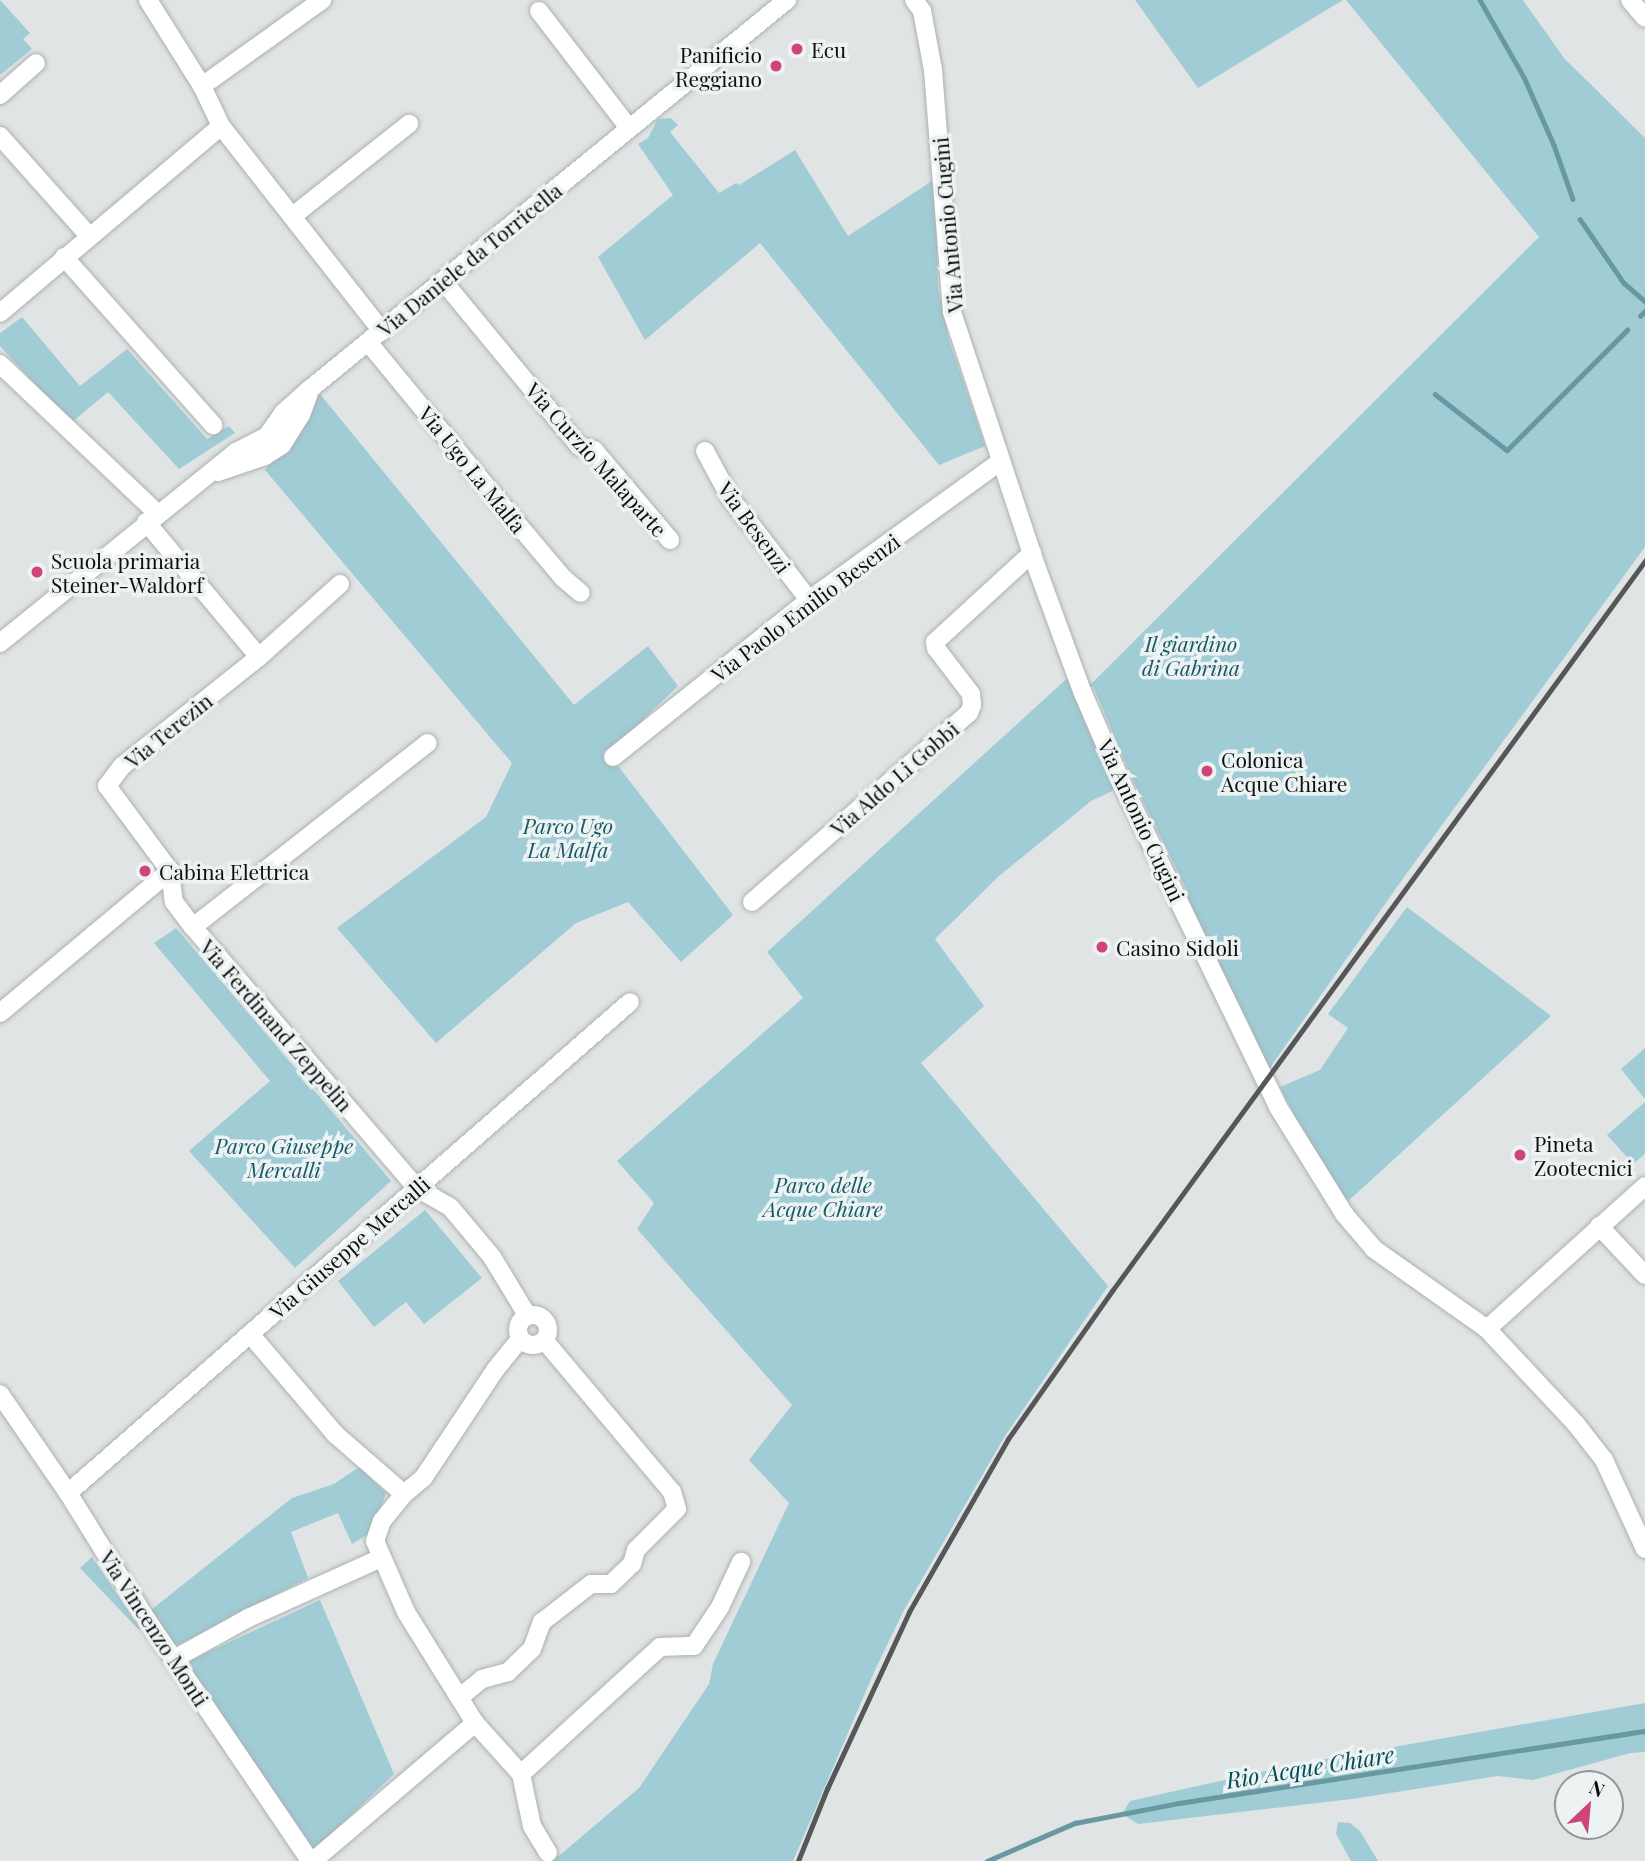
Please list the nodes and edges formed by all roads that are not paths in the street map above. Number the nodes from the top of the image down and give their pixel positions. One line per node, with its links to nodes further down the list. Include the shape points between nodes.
1 (148, 0): 7 (street, Via Ugo La Malfa)
2 (322, 0): 7 (street)
3 (787, 0): 11 (street, Via Daniele da Torricella)
4 (914, 0): 22 (street, Via Antonio Cugini, via 922,11 933,70 952,312)
5 (539, 11): 11 (street)
6 (36, 63): 8 (street)
7 (201, 86): 10 (street, Via Ugo La Malfa)
8 (0, 95)
9 (409, 124): 13 (street)
10 (221, 126): 13 (street, Via Ugo La Malfa); 14 (street)
11 (629, 128): 16 (street, Via Daniele da Torricella)
12 (0, 136): 14 (street)
13 (294, 215): 18 (street, Via Ugo La Malfa)
14 (89, 236): 15 (street)
15 (64, 257): 17 (street); 20 (street)
16 (443, 281): 18 (street, Via Daniele da Torricella); 24 (street, Via Curzio Malaparte, via 579,446 594,450)
17 (0, 313)
18 (375, 336): 23 (street, Via Daniele da Torricella, via 310,389 296,425 282,445 265,457 208,476); 27 (street, Via Ugo La Malfa, via 510,515)
19 (0, 364): 23 (street)
20 (213, 425)
21 (705, 451): 28 (street, Via Besenzi, via 731,499)
22 (1001, 461): 25 (street, Via Antonio Cugini); 28 (street, Via Paolo Emilio Besenzi)
23 (152, 518): 29 (street, Via Daniele da Torricella); 30 (street)
24 (670, 540)
25 (1032, 553): 34 (street, Via Aldo Li Gobbi, via 936,642 971,694 969,713); 43 (street, Via Antonio Cugini, via 1082,691 1123,786 1304,1153 1374,1249)
26 (340, 584): 30 (street, Via Terezin)
27 (581, 593)
28 (809, 600): 32 (street, Via Paolo Emilio Besenzi)
29 (0, 643)
30 (258, 657): 33 (street, Via Terezin, via 122,766 107,786)
31 (428, 743): 35 (street, Via Ferdinand Zeppelin)
32 (613, 757)
33 (170, 871): 35 (street, Via Ferdinand Zeppelin, via 174,902); 37 (street)
34 (752, 902)
35 (192, 927): 39 (street, Via Ferdinand Zeppelin)
36 (630, 1002): 39 (street, Via Giuseppe Mercalli)
37 (0, 1013)
38 (1645, 1186): 40 (street)
39 (416, 1188): 42 (street, Via Ferdinand Zeppelin, via 451,1208 492,1258); 44 (street, Via Giuseppe Mercalli)
40 (1599, 1226): 41 (street); 43 (street)
41 (1645, 1275)
42 (527, 1315): 45 (street, via 519,1323); 46 (street, via 543,1318)
43 (1487, 1329): 50 (street, Via Antonio Cugini, via 1604,1460)
44 (250, 1334): 48 (street, Via Giuseppe Mercalli); 49 (street, via 335,1434)
45 (520, 1339): 46 (street, via 536,1346); 49 (street, via 424,1478)
46 (545, 1341): 54 (street, via 671,1492 677,1509 636,1550 632,1564 611,1584 592,1584 542,1622 532,1650 508,1672 482,1679)
47 (0, 1394): 48 (street, Via Vincenzo Monti)
48 (68, 1493): 53 (street, Via Vincenzo Monti)
49 (404, 1494): 51 (street, via 382,1521 375,1541)
50 (1645, 1549)
51 (381, 1558): 53 (street, via 248,1618); 54 (street, via 406,1612)
52 (741, 1562): 56 (street, via 720,1607 694,1646 660,1647)
53 (174, 1659): 58 (street, Via Vincenzo Monti)
54 (460, 1696): 55 (street)
55 (475, 1723): 56 (street); 58 (street)
56 (521, 1774): 57 (street, via 532,1826)
57 (548, 1853)
58 (312, 1861)

